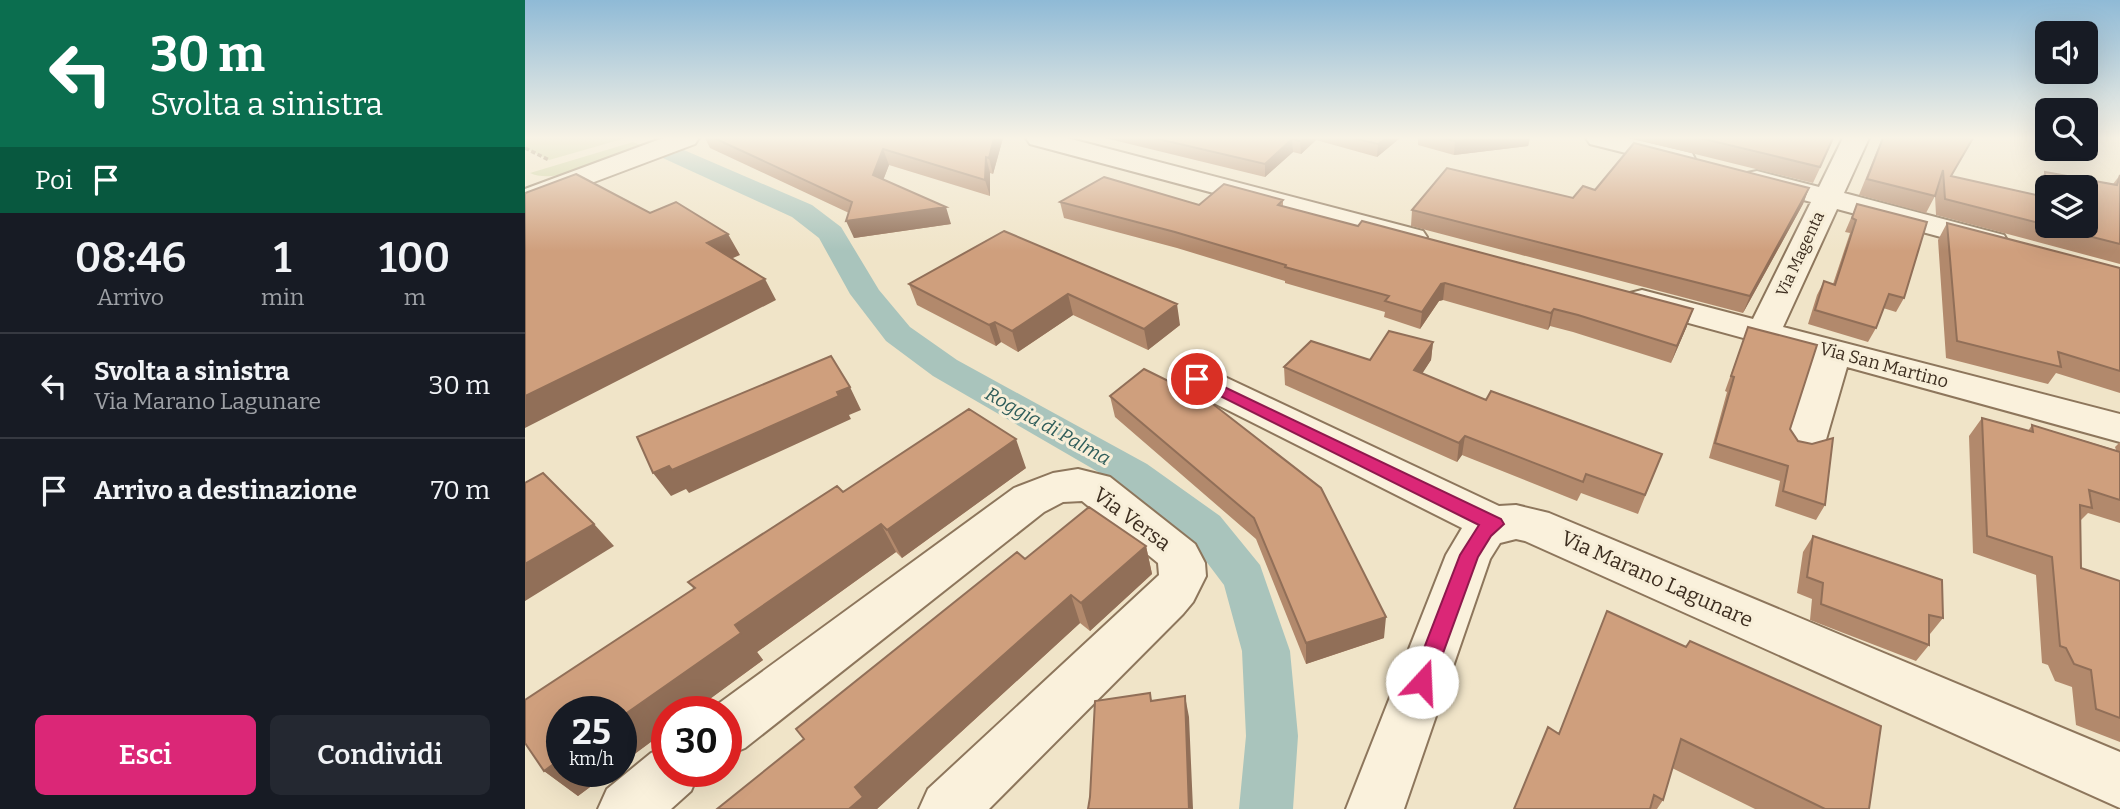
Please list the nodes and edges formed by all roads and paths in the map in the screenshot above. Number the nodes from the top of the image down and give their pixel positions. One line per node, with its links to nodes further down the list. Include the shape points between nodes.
1 (579, 176): 5 (street)
2 (1181, 176): 7 (street)
3 (1742, 176): 6 (street)
4 (1837, 176): 6 (street, Via Magenta)
5 (530, 193)
6 (1826, 198): 8 (street); 10 (street, Via Magenta)
7 (1442, 245)
8 (2015, 248)
9 (1614, 292): 10 (street, Via San Martino)
10 (1763, 333): 11 (street, Via San Martino)
11 (1833, 352): 13 (street, Via San Martino); 14 (street)
12 (1197, 379): 15 (street, Via Marano Lagunare)
13 (2120, 428)
14 (1805, 443)
15 (1495, 524): 17 (street, Via Marano Lagunare, via 1533,525); 21 (street, via 1484,531 1469,555)
16 (742, 718): 20 (street, Via Versa, via 1029,500 1068,484 1094,488 1182,558 1182,579 1166,600)
17 (2120, 780)
18 (653, 787): 19 (street)
19 (627, 809)
20 (948, 809)
21 (1375, 809)

